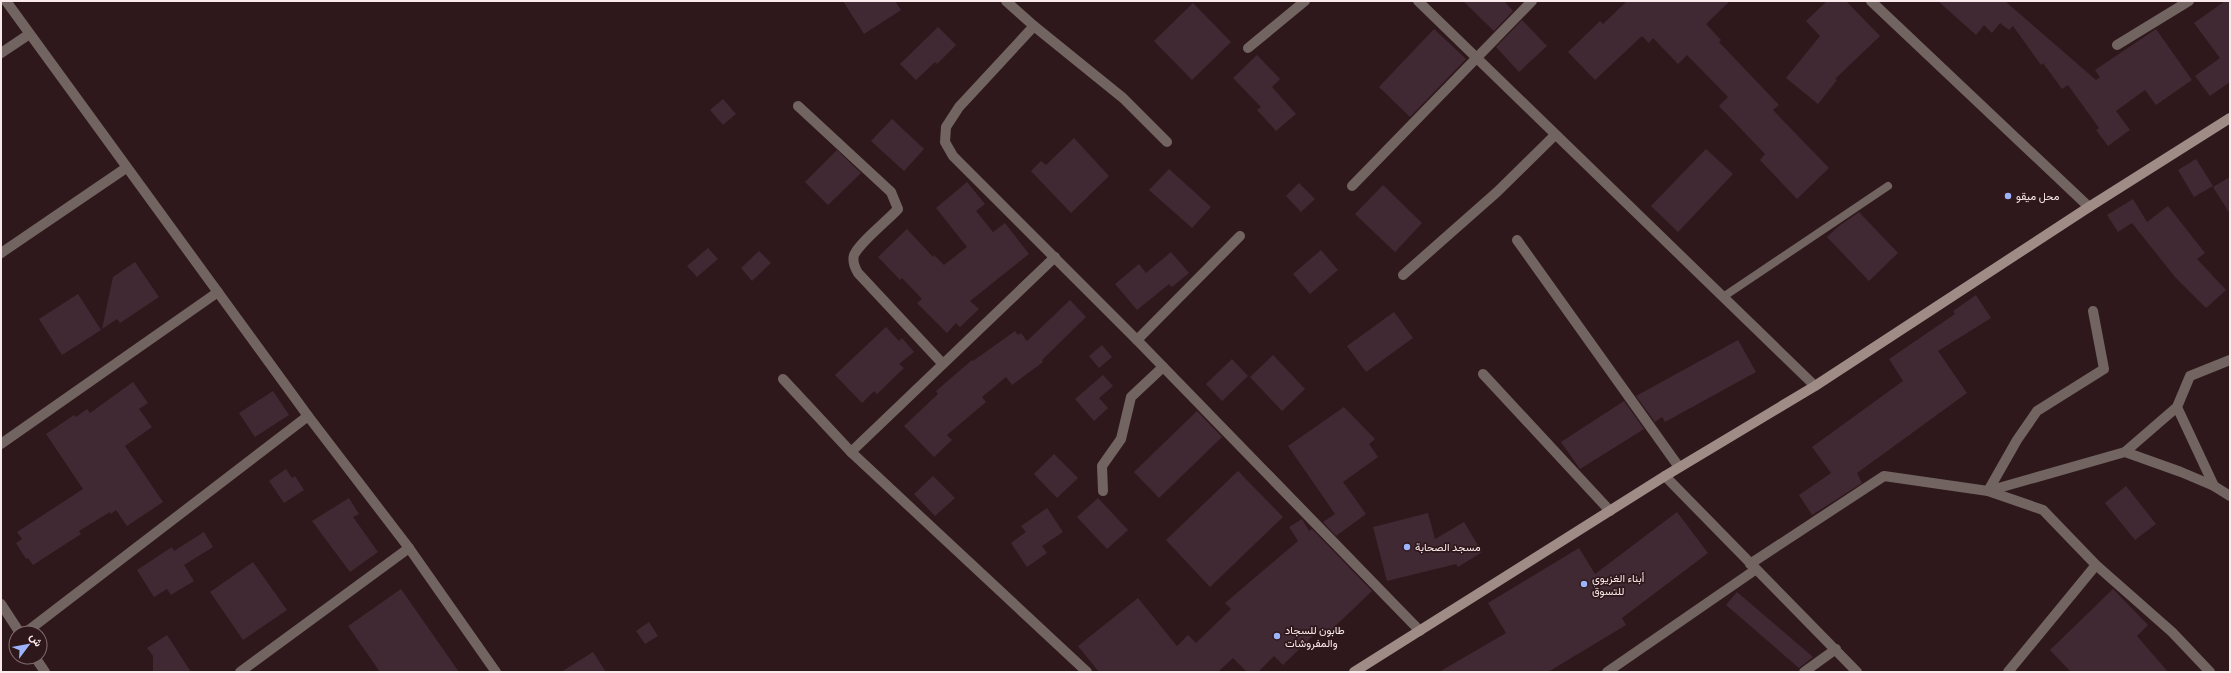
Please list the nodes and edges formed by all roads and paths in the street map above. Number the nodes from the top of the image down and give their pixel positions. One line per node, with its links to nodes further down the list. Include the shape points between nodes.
1 (6, 1): 9 (street)
2 (1006, 1): 8 (street)
3 (1305, 1): 11 (street)
4 (1418, 1): 13 (street)
5 (1532, 1): 13 (street)
6 (1872, 1): 21 (street)
7 (2189, 1): 10 (street)
8 (1034, 26): 17 (street, via 1123,98); 25 (street, via 959,107 946,127 945,142 953,156)
9 (28, 34): 12 (street); 18 (street)
10 (2117, 44)
11 (1248, 48)
12 (1, 53)
13 (1476, 58): 16 (street); 19 (street)
14 (798, 106): 32 (street, via 891,192 897,201 898,209 861,245 854,256 854,265 858,273)
15 (2230, 118): 21 (main road)
16 (1555, 135): 26 (street, via 1497,192); 28 (street)
17 (1167, 142)
18 (126, 168): 24 (street); 27 (street)
19 (1352, 186)
20 (1888, 186): 28 (lane)
21 (2089, 207): 36 (main road)
22 (1240, 236): 30 (street)
23 (1517, 240): 42 (street)
24 (1, 253)
25 (1054, 256): 30 (street); 32 (street)
26 (1402, 275)
27 (218, 292): 38 (street); 39 (street)
28 (1723, 297): 36 (street)
29 (2093, 311): 46 (street, via 2104,369 2037,411)
30 (1137, 340): 33 (street)
31 (2230, 360): 37 (street, via 2190,376)
32 (942, 362): 40 (street)
33 (1163, 367): 45 (street, via 1131,397 1121,439 1102,466); 55 (street)
34 (1482, 374): 48 (street)
35 (782, 379): 40 (street)
36 (1815, 386): 42 (main road)
37 (2177, 407): 41 (street); 44 (street)
38 (308, 416): 49 (street); 54 (street)
39 (1, 444)
40 (851, 452): 59 (street)
41 (2125, 452): 44 (street); 46 (street)
42 (1679, 467): 43 (main road)
43 (1664, 476): 48 (main road); 51 (street)
44 (2214, 486): 47 (street)
45 (1104, 491)
46 (1988, 491): 50 (street, via 2043,510); 51 (street, via 1884,476)
47 (2230, 496)
48 (1610, 511): 55 (main road)
49 (409, 548): 57 (street); 58 (street)
50 (2096, 565): 64 (street); 65 (street, via 2172,632)
51 (1753, 567): 56 (street); 61 (street)
52 (1, 604): 53 (street)
53 (15, 625)
54 (35, 625)
55 (1420, 632): 60 (main road)
56 (1836, 649): 62 (street); 63 (street)
57 (240, 672)
58 (496, 672)
59 (1087, 672)
60 (1354, 672)
61 (1607, 672)
62 (1804, 672)
63 (1858, 672)
64 (2008, 672)
65 (2210, 672)

